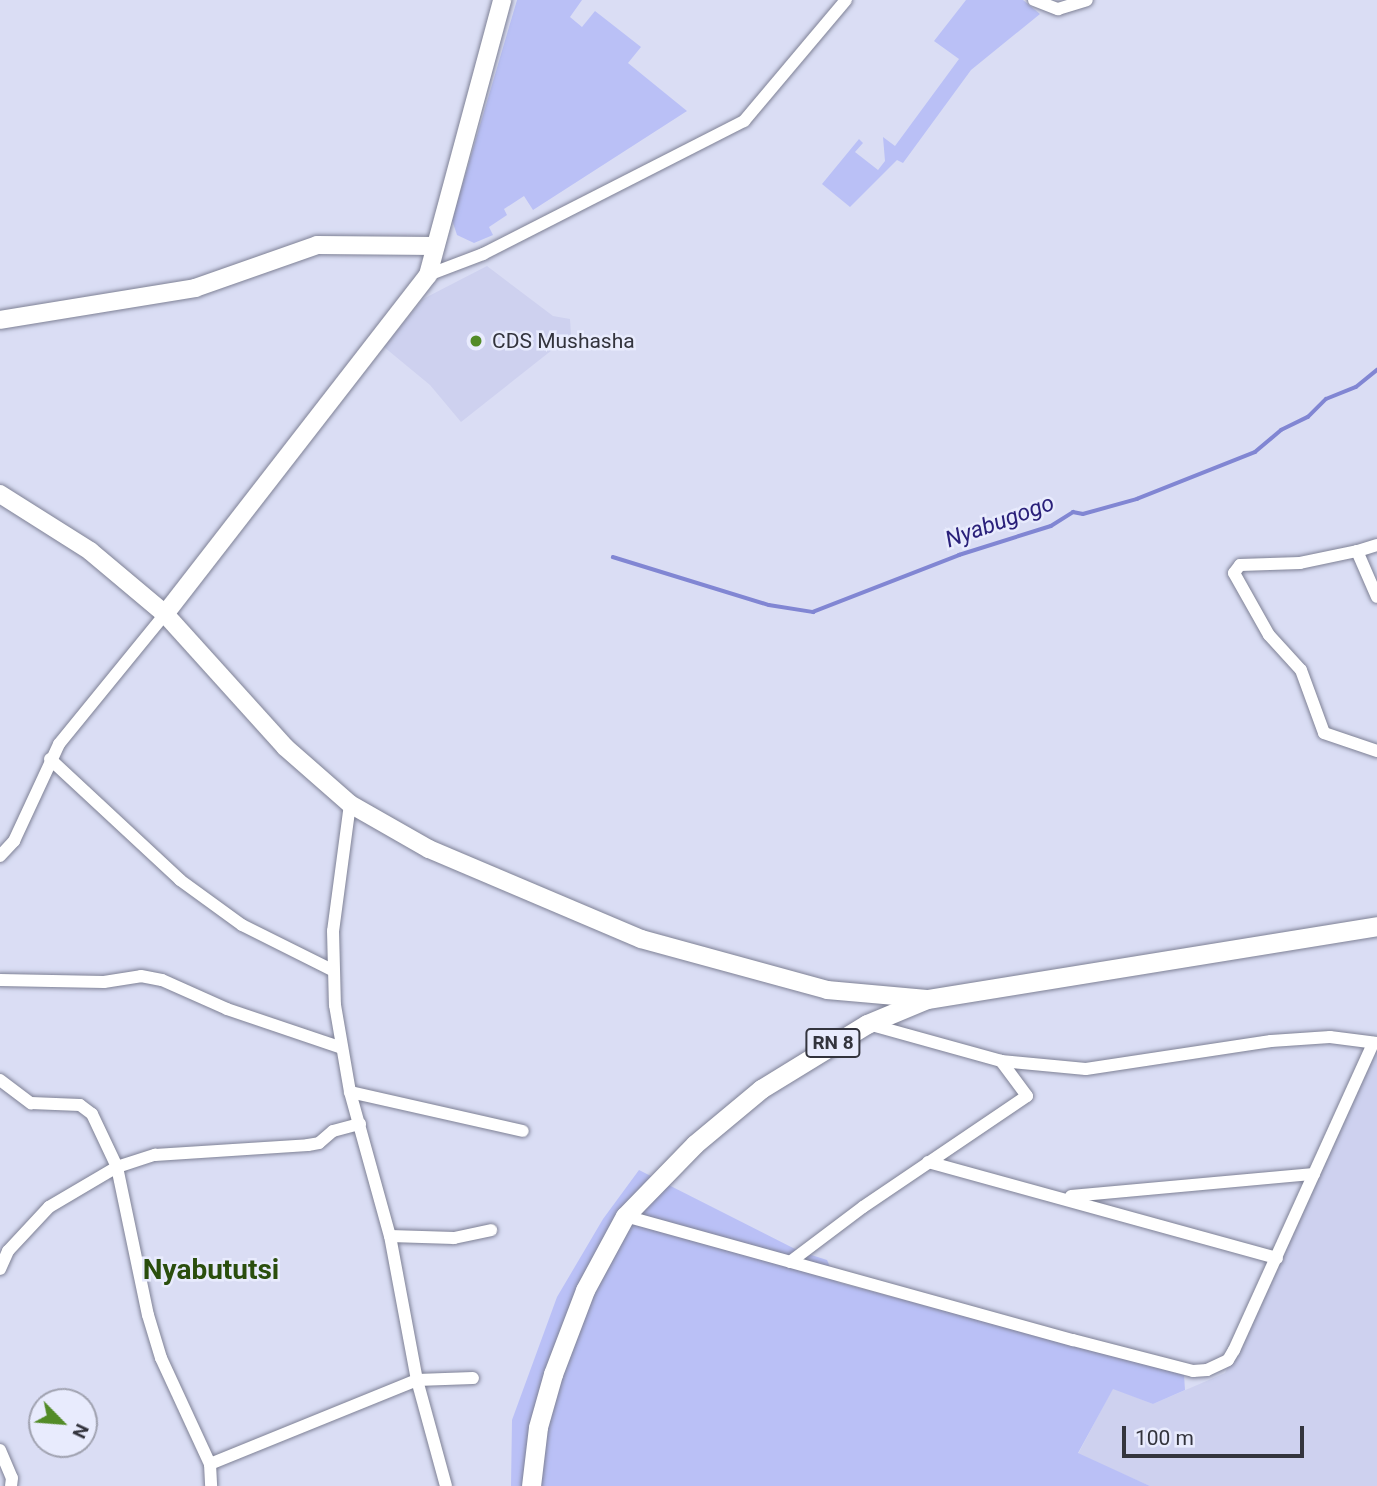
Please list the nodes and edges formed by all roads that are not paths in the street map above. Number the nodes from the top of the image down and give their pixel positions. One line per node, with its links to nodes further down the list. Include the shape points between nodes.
1 (502, 0): 5 (street)
2 (846, 0): 6 (street, via 744,121 483,254)
3 (1034, 0): 4 (street, via 1058,9)
4 (1087, 0)
5 (435, 246): 6 (street); 7 (street, via 317,245 195,288)
6 (428, 275): 12 (street)
7 (0, 320)
8 (0, 494): 12 (street, via 90,551)
9 (1377, 545): 10 (street)
10 (1357, 551): 11 (street); 13 (street, via 1300,564 1240,565 1234,573 1269,635 1301,670 1324,733)
11 (1377, 597)
12 (164, 614): 14 (street); 15 (street, via 285,747)
13 (1377, 751)
14 (50, 759): 16 (street, via 14,841); 18 (street, via 180,880 242,925)
15 (350, 803): 18 (street); 20 (street, via 429,849 641,939 827,990)
16 (0, 856)
17 (1377, 926): 20 (main road, RN 8)
18 (332, 970): 23 (street)
19 (0, 980): 23 (street, via 104,982 141,976 162,980 238,1013)
20 (927, 999): 21 (main road, RN 8)
21 (867, 1024): 24 (street); 33 (main road, RN 8, via 761,1089 695,1144)
22 (1375, 1043): 24 (street, via 1331,1037 1271,1041 1086,1069); 31 (street)
23 (342, 1048): 26 (street)
24 (1001, 1060): 29 (street, via 1027,1096)
25 (0, 1080): 30 (street, via 31,1103 86,1108)
26 (350, 1092): 27 (street); 28 (street)
27 (360, 1124): 30 (street, via 333,1131 319,1143 308,1145 155,1155); 35 (street)
28 (523, 1131)
29 (928, 1162): 32 (street); 38 (street)
30 (117, 1167): 36 (street, via 49,1207); 43 (street, via 148,1315 176,1395)
31 (1314, 1174): 32 (street); 37 (street)
32 (1064, 1197): 37 (street)
33 (625, 1216): 38 (street); 47 (main road, RN 8, via 585,1290 553,1374 538,1427)
34 (491, 1230): 35 (street, via 454,1238)
35 (390, 1236): 41 (street)
36 (4, 1247): 39 (street)
37 (1277, 1258): 38 (street, via 1228,1360 1218,1367 1193,1371)
38 (790, 1262)
39 (0, 1269)
40 (473, 1378): 41 (street)
41 (417, 1380): 43 (street); 46 (street)
42 (0, 1450): 44 (street)
43 (210, 1464): 45 (street)
44 (11, 1486)
45 (211, 1486)
46 (446, 1486)
47 (531, 1486)

